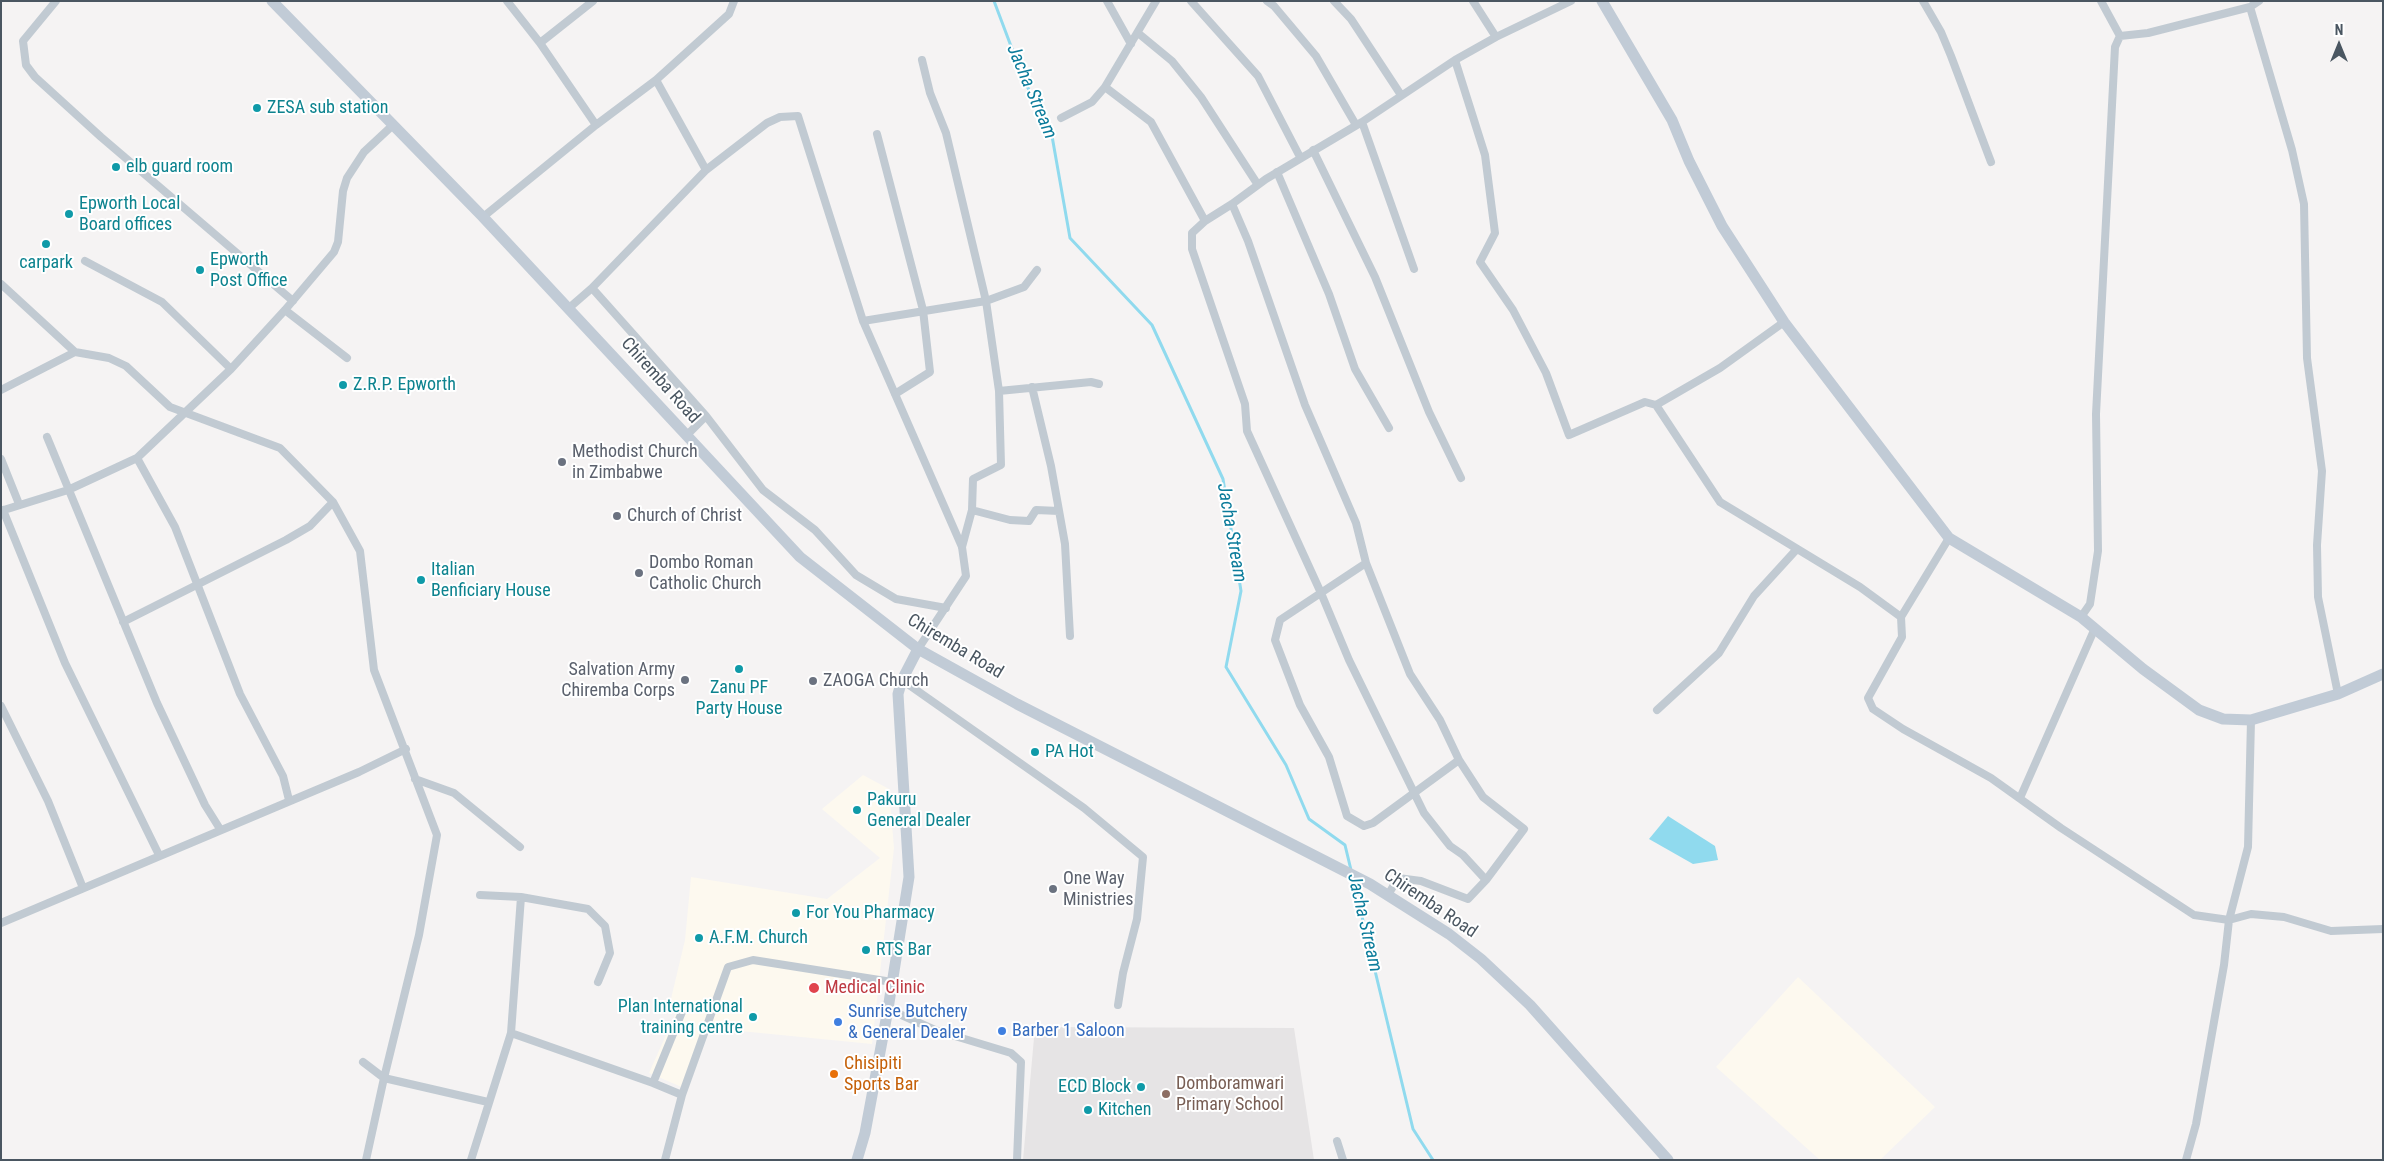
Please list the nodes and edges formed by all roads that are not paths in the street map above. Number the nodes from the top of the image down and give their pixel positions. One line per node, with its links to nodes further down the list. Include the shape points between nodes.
1 (56, 1): 47 (street, via 23,41 26,65 35,77)
2 (272, 1): 30 (main road, Chiremba Road)
3 (507, 1): 21 (street)
4 (593, 1): 21 (street)
5 (734, 1): 25 (street, via 729,14)
6 (1107, 1): 22 (street)
7 (1156, 1): 18 (street)
8 (1191, 1): 34 (street, via 1258,76)
9 (1267, 1): 29 (street, via 1316,56)
10 (1334, 1): 27 (street, via 1351,19)
11 (1473, 1): 20 (street)
12 (1571, 1): 20 (street)
13 (1602, 1): 53 (main road, via 1672,120 1722,226)
14 (1923, 1): 35 (street, via 1948,48)
15 (2102, 1): 19 (street)
16 (2259, 1): 17 (street)
17 (2250, 6): 19 (street, via 2148,33); 92 (street, via 2292,150 2304,204 2307,358 2322,471 2317,545 2318,597)
18 (1138, 33): 22 (street); 38 (street, via 1172,61 1201,97)
19 (2120, 36): 84 (street, via 2115,47 2096,404 2098,551 2090,604)
20 (1496, 37): 24 (street)
21 (540, 43): 31 (street)
22 (1131, 44): 26 (street)
23 (922, 60): 48 (street, via 930,93 946,133)
24 (1455, 60): 27 (street); 62 (street, via 1485,155 1495,233 1480,262 1513,310 1546,373 1569,435 1645,402)
25 (656, 80): 31 (street); 36 (street)
26 (1105, 87): 28 (street, via 1092,102); 41 (street, via 1152,122)
27 (1401, 95): 29 (street)
28 (1061, 118)
29 (1359, 124): 33 (street); 43 (street)
30 (393, 125): 40 (main road, Chiremba Road); 47 (street, via 364,152 347,178 334,252)
31 (596, 125): 40 (street)
32 (877, 134): 51 (street)
33 (1313, 150): 34 (street); 70 (street, via 1375,276 1429,412)
34 (1300, 157): 37 (street)
35 (1991, 162)
36 (706, 170): 46 (street); 52 (street, via 767,123 780,117 798,116)
37 (1277, 172): 38 (street); 65 (street, via 1329,294 1355,369)
38 (1258, 185): 39 (street)
39 (1232, 204): 41 (street); 80 (street, via 1305,405 1356,522)
40 (483, 217): 49 (main road, Chiremba Road)
41 (1204, 221): 82 (street, via 1192,233 1192,249 1245,404 1248,431)
42 (85, 261): 56 (street, via 162,302)
43 (1414, 269)
44 (1037, 270): 48 (street, via 1024,287)
45 (1, 284): 54 (street)
46 (592, 288): 49 (street); 64 (street)
47 (293, 301): 50 (street)
48 (986, 301): 51 (street); 60 (street)
49 (569, 308): 66 (main road, Chiremba Road)
50 (285, 310): 55 (street); 56 (street)
51 (923, 310): 52 (street); 61 (street, via 930,372)
52 (863, 321): 61 (street)
53 (1784, 322): 62 (street, via 1720,368); 77 (main road)
54 (75, 352): 59 (street); 63 (street, via 108,358 126,366 170,406)
55 (347, 358)
56 (231, 369): 63 (street)
57 (1099, 384): 58 (street)
58 (1032, 387): 60 (street); 76 (street)
59 (1, 390)
60 (999, 391): 75 (street, via 1001,465 973,479)
61 (895, 394): 78 (street)
62 (1656, 405): 79 (street, via 1720,502)
63 (184, 412): 68 (street); 72 (street, via 280,448)
64 (706, 416): 66 (street); 83 (street, via 763,490 815,530 856,575 896,599)
65 (1389, 428)
66 (686, 436): 89 (main road, Chiremba Road, via 800,557)
67 (47, 437): 71 (street)
68 (137, 458): 71 (street); 81 (street, via 175,527)
69 (1, 459): 73 (street)
70 (1461, 478)
71 (68, 490): 73 (street); 86 (street)
72 (333, 502): 81 (street, via 310,526 259,556); 96 (street, via 360,551 374,670)
73 (19, 504): 74 (street)
74 (2, 510): 104 (street, via 65,663)
75 (972, 510): 76 (street, via 1010,520 1029,521 1036,510); 78 (street)
76 (1059, 511): 88 (street, via 1067,559)
77 (1949, 538): 84 (main road); 85 (street)
78 (962, 547): 83 (street, via 966,576)
79 (1796, 550): 85 (street, via 1860,587); 94 (street, via 1754,596 1719,654)
80 (1366, 563): 82 (street); 97 (street, via 1410,674 1440,720)
81 (198, 585): 86 (street); 101 (street, via 240,694 283,776)
82 (1321, 593): 99 (street, via 1349,660); 99 (street, via 1280,620 1275,640 1300,705 1329,757 1347,816 1364,826)
83 (946, 608): 89 (street)
84 (2082, 616): 87 (main road)
85 (1901, 617): 100 (street, via 1902,637 1868,698 1873,709)
86 (123, 622): 102 (street, via 168,727)
87 (2096, 628): 95 (main road, via 2143,669 2199,710 2223,719); 100 (street)
88 (1070, 636)
89 (918, 649): 91 (main road); 108 (main road, Chiremba Road, via 1017,704)
90 (2383, 674): 92 (main road)
91 (902, 680): 114 (main road, via 898,694 909,877); 115 (street, via 1084,808 1143,857 1137,919 1122,973)
92 (2338, 694): 95 (main road)
93 (1, 706): 106 (street, via 48,801)
94 (1657, 710)
95 (2251, 720): 110 (street, via 2248,847)
96 (406, 749): 98 (street); 101 (street)
97 (1459, 760): 99 (street); 105 (street, via 1483,797 1524,829)
98 (416, 779): 103 (street, via 454,792); 120 (street, via 437,836 419,935)
99 (1413, 792): 105 (street, via 1424,813 1450,846)
100 (2020, 798): 110 (street, via 2194,915)
101 (289, 800): 102 (street)
102 (220, 830): 104 (street)
103 (520, 847)
104 (159, 855): 106 (street)
105 (1486, 880): 108 (street, via 1468,899 1421,880 1398,878)
106 (83, 888): 111 (street)
107 (480, 895): 109 (street)
108 (1388, 895): 131 (main road, Chiremba Road, via 1449,934 1513,989 1561,1038)
109 (521, 897): 113 (street, via 588,909 605,926 610,953); 118 (street)
110 (2229, 920): 112 (street, via 2251,914 2284,917 2331,931); 132 (street, via 2196,1124)
111 (1, 923)
112 (2383, 930)
113 (598, 982)
114 (892, 982): 116 (main road); 122 (street, via 753,960 728,967)
115 (1118, 1005)
116 (888, 1009): 128 (main road); 129 (street, via 935,1030 1011,1053 1021,1062)
117 (682, 1012): 121 (street)
118 (511, 1033): 121 (street); 123 (street)
119 (363, 1062): 120 (street)
120 (384, 1078): 123 (street); 125 (street)
121 (653, 1083): 122 (street)
122 (682, 1095): 127 (street)
123 (488, 1102): 126 (street)
124 (1337, 1141): 130 (street)
125 (366, 1160)
126 (471, 1160)
127 (665, 1160)
128 (857, 1160)
129 (1017, 1160)
130 (1343, 1160)
131 (1668, 1160)
132 (2186, 1160)

